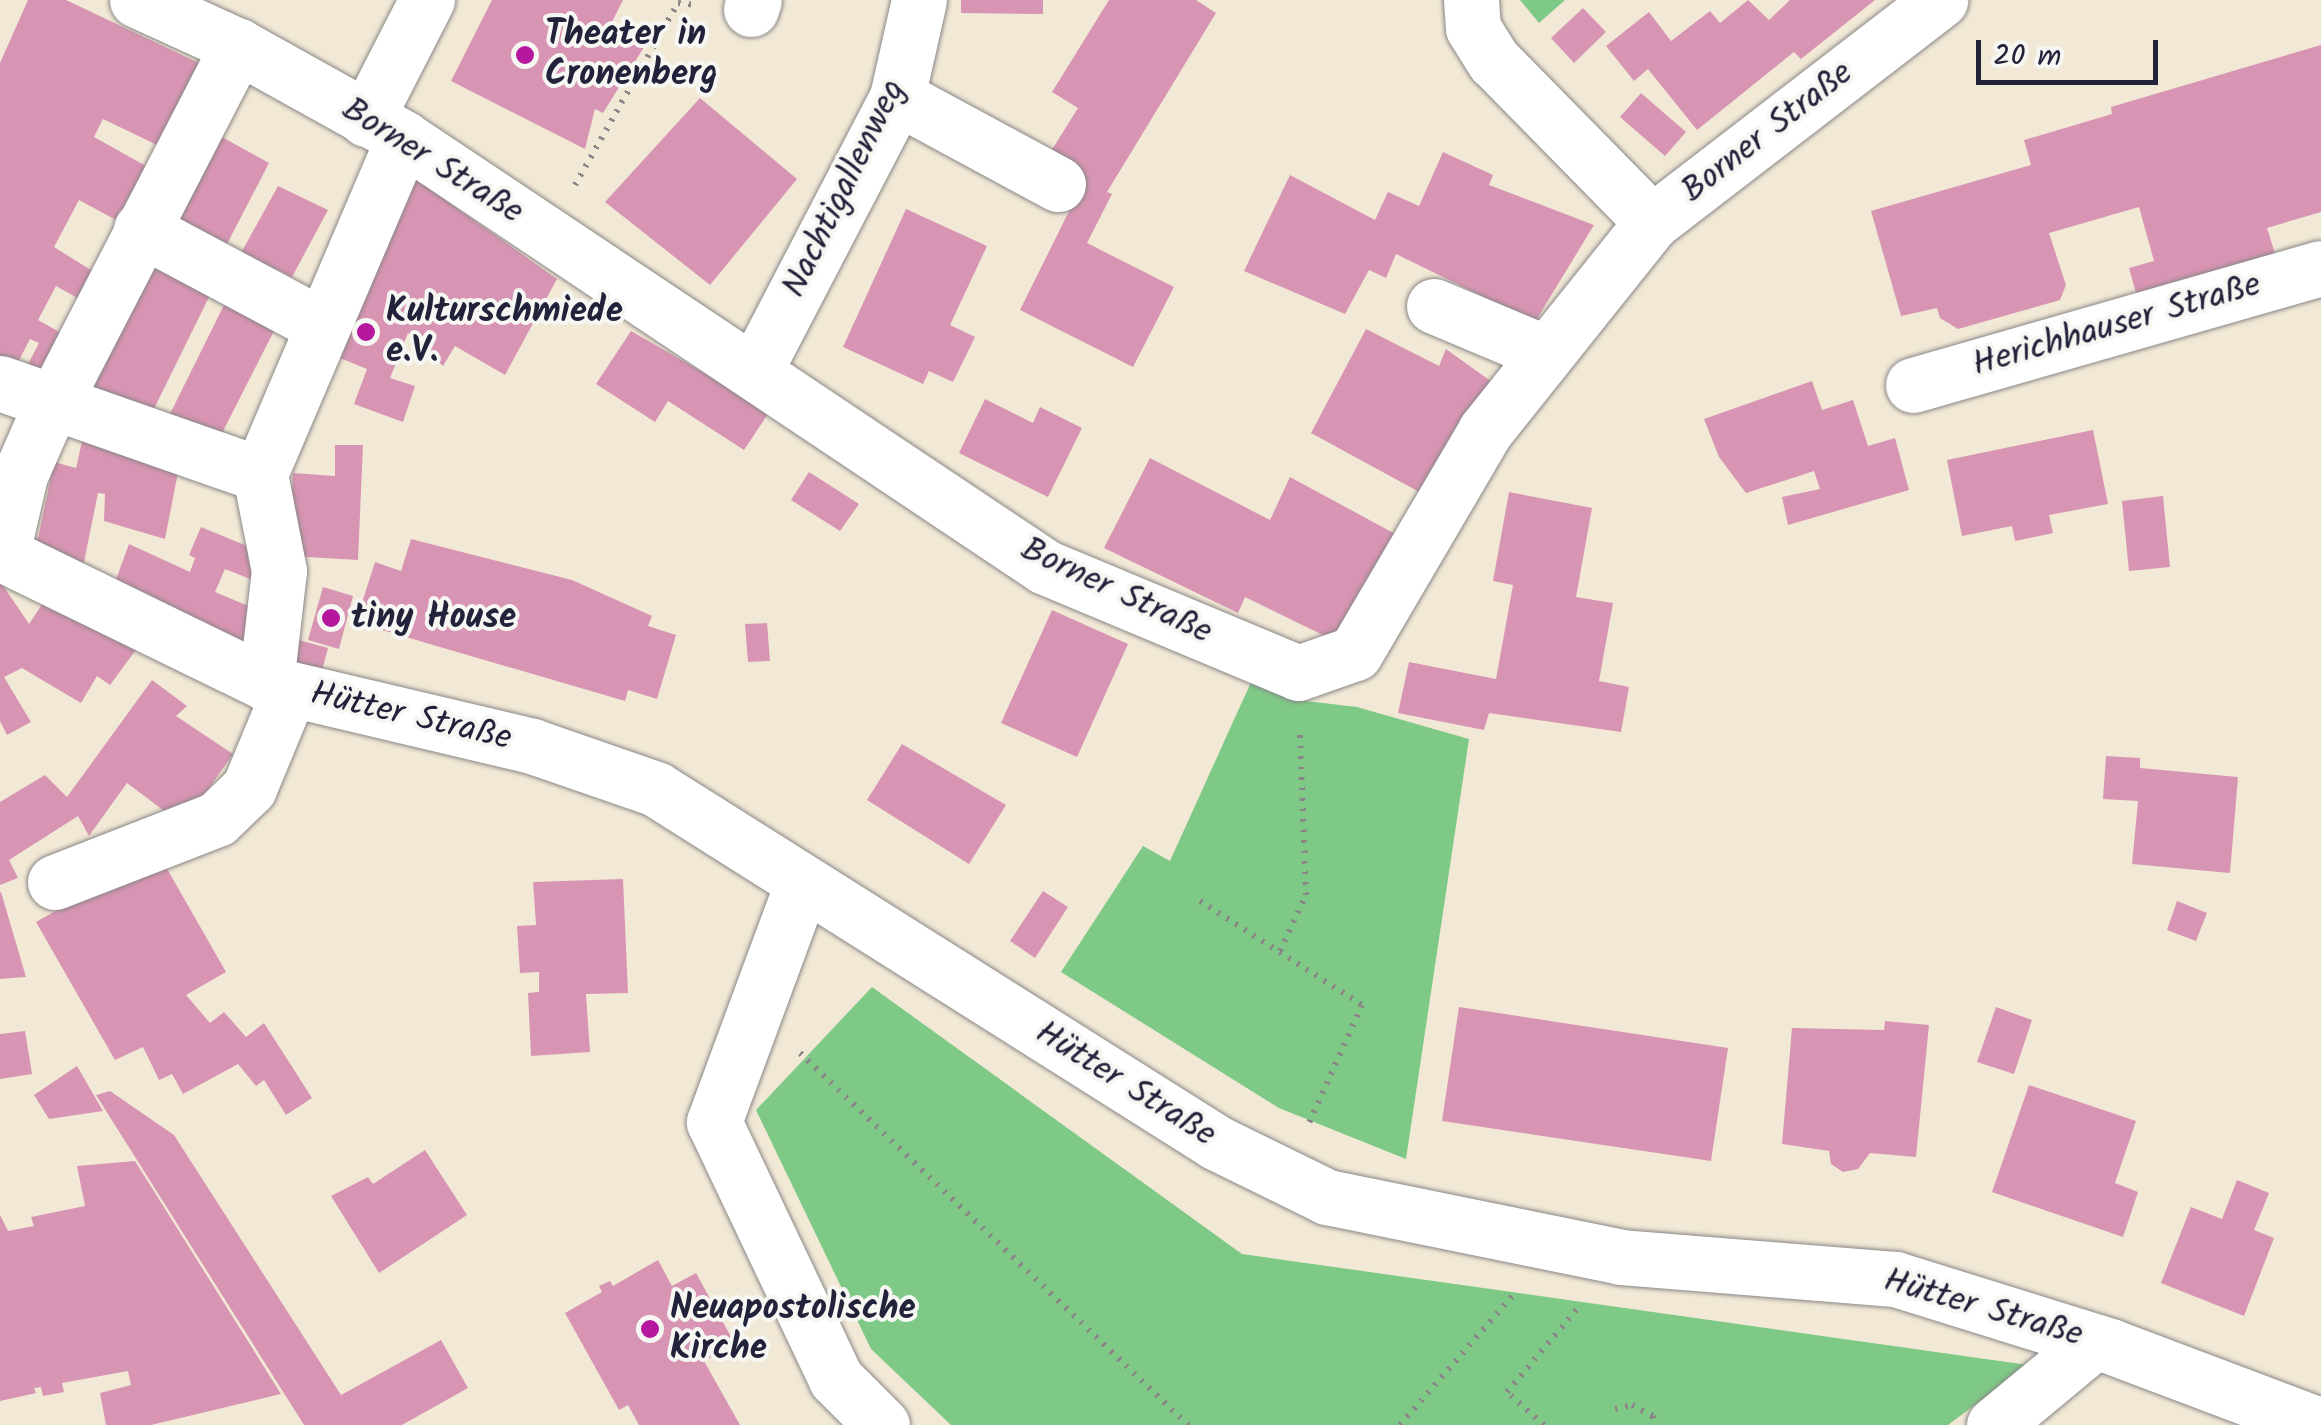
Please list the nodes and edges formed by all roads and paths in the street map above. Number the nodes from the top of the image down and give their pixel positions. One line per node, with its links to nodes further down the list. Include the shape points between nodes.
1 (136, 0): 7 (street, Borner Straße)
2 (428, 0): 9 (street)
3 (919, 0): 8 (street, Nachtigallenweg)
4 (1471, 0): 11 (street, via 1474,28 1494,60)
5 (1940, 0): 11 (street, Borner Straße)
6 (752, 5): 13 (path, via 678,4 589,168)
7 (238, 46): 9 (street, Borner Straße); 12 (street)
8 (897, 97): 10 (street); 18 (street, Nachtigallenweg)
9 (385, 128): 13 (street, Borner Straße); 16 (street)
10 (1058, 184)
11 (1652, 222): 17 (street, Borner Straße)
12 (142, 229): 16 (street); 21 (street)
13 (540, 229): 18 (street, Borner Straße)
14 (2321, 268): 20 (street, Herichhauser Straße)
15 (1434, 306): 17 (street)
16 (319, 324): 22 (street)
17 (1546, 353): 24 (street, Borner Straße, via 1485,431 1354,653)
18 (754, 372): 24 (street, Borner Straße, via 1045,567)
19 (0, 383): 21 (street)
20 (1913, 385)
21 (51, 406): 22 (street); 23 (street, via 20,475)
22 (260, 474): 25 (street, via 279,571)
23 (1, 553): 25 (street, Hütter Straße)
24 (1298, 673): 29 (path, via 1306,895)
25 (278, 686): 26 (street, via 249,788 217,819); 27 (street, Hütter Straße, via 532,746 656,789)
26 (56, 882)
27 (802, 884): 30 (street); 31 (street, Hütter Straße, via 1217,1143)
28 (1200, 901): 29 (path)
29 (1280, 951): 31 (path, via 1362,1005)
30 (756, 1011): 37 (street, via 714,1122 836,1379); 38 (path)
31 (1285, 1176): 32 (street, Hütter Straße, via 1327,1197)
32 (1555, 1246): 33 (street, Hütter Straße); 39 (path)
33 (1620, 1257): 34 (street, Hütter Straße, via 1895,1279); 40 (path, via 1507,1392)
34 (2095, 1341): 43 (street); 44 (street, Hütter Straße)
35 (1615, 1409): 36 (path, via 1632,1405)
36 (1653, 1416): 41 (path); 42 (path)
37 (882, 1425)
38 (1188, 1425)
39 (1400, 1425)
40 (1544, 1425)
41 (1642, 1425)
42 (1656, 1425)
43 (1994, 1425)
44 (2319, 1425)

